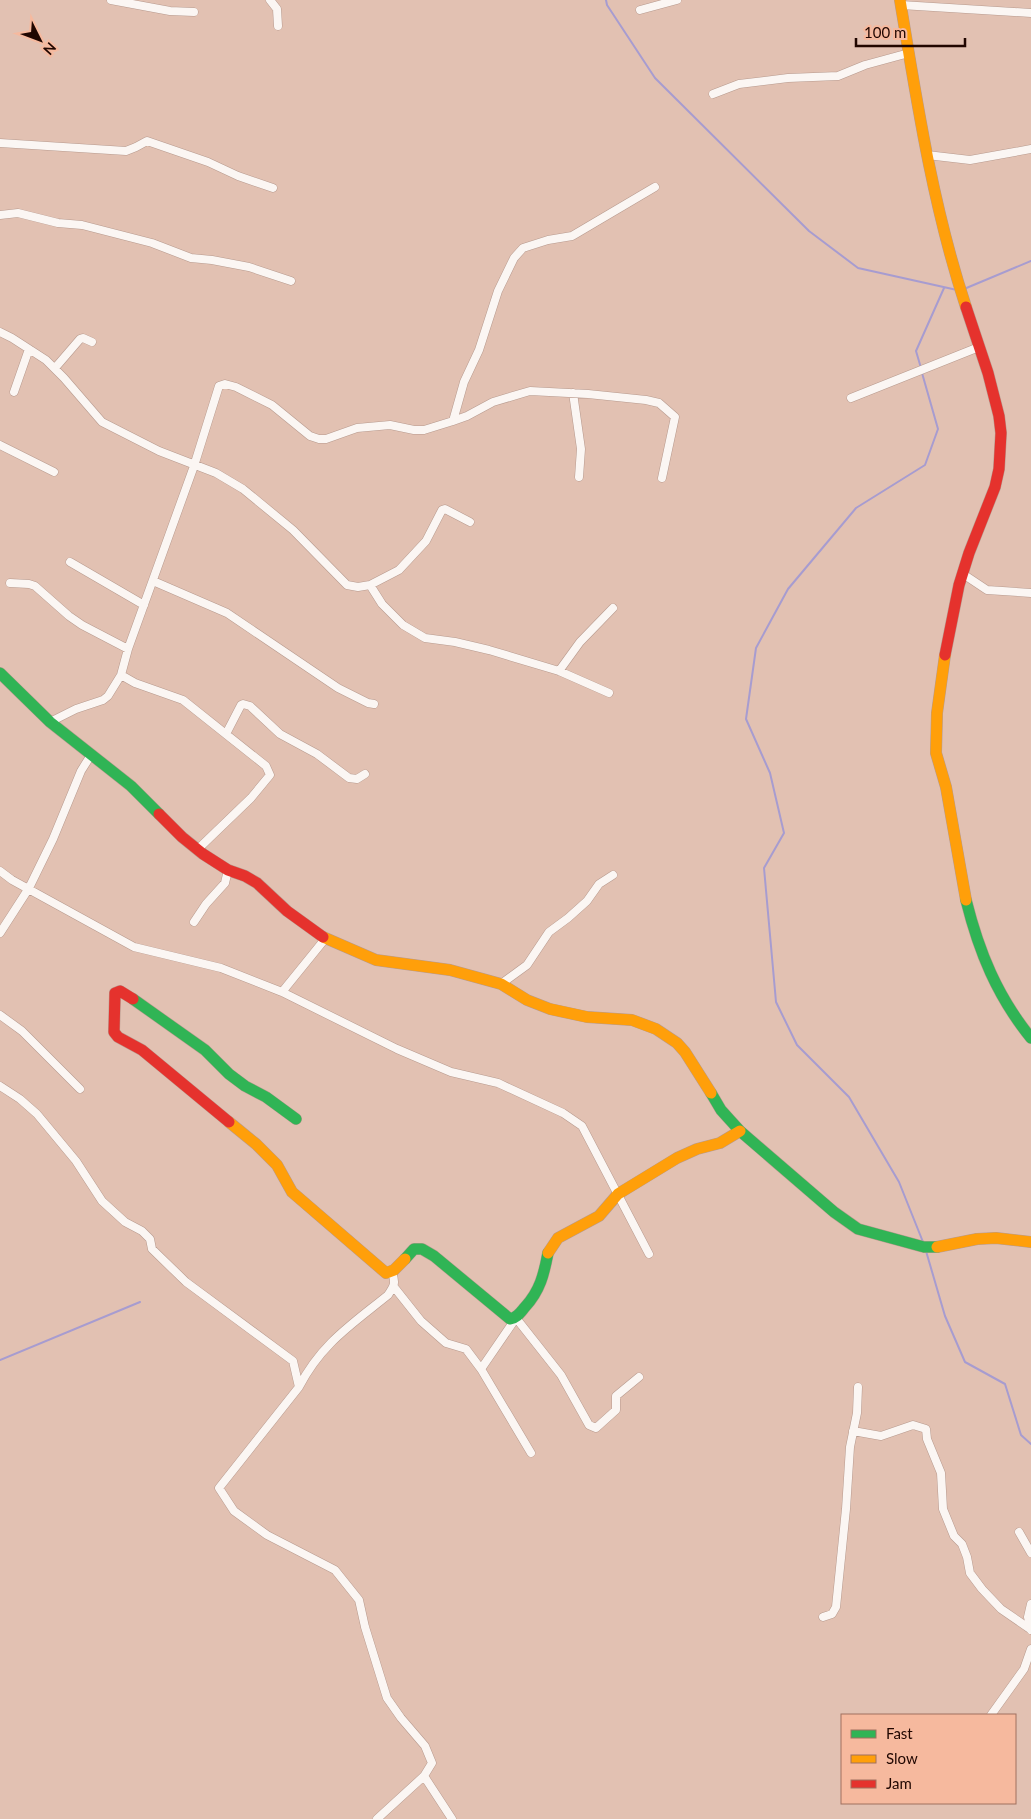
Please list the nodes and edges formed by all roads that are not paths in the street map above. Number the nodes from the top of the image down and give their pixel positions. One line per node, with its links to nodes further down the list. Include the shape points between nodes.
1 (112, 0): 4 (street)
2 (270, 0): 9 (street, via 277,9)
3 (677, 0): 6 (street)
4 (152, 3): 7 (street, via 170,11)
5 (901, 3): 8 (street); 10 (street)
6 (640, 10)
7 (194, 12)
8 (1031, 13)
9 (278, 26)
10 (909, 53): 11 (street, via 838,76 739,84); 14 (street)
11 (713, 94)
12 (0, 143): 16 (street, via 126,151 147,141)
13 (1031, 149): 14 (street, via 970,160)
14 (927, 155): 21 (street, via 961,291)
15 (656, 187): 27 (street, via 572,236 523,248 514,258 498,291)
16 (273, 188)
17 (0, 215): 18 (street, via 18,213 82,225 152,243 190,258 249,267)
18 (291, 281)
19 (0, 332): 22 (street)
20 (92, 342): 23 (street, via 80,339)
21 (980, 347): 26 (street); 35 (street, via 999,416 1002,450 995,487)
22 (29, 348): 23 (street); 24 (street)
23 (55, 368): 29 (street, via 102,422)
24 (14, 392)
25 (573, 393): 27 (street, via 530,391 493,402); 31 (street, via 581,449); 32 (street, via 646,400 659,403 672,414 675,423)
26 (851, 398)
27 (453, 421): 29 (street, via 424,430 390,425 357,428 319,439 310,436 272,405 225,384 220,386)
28 (0, 445): 30 (street)
29 (194, 466): 36 (street); 38 (street, via 216,473 243,489 293,530 347,585)
30 (54, 472)
31 (579, 477)
32 (662, 478)
33 (470, 522): 38 (street, via 442,510 426,541 399,570)
34 (70, 562): 40 (street)
35 (963, 574): 39 (street, via 988,590); 63 (street, via 947,638 937,713 936,753 946,787 973,930 990,976)
36 (153, 581): 40 (street); 47 (street, via 227,613 338,688)
37 (10, 583): 42 (street, via 34,586 82,625)
38 (370, 584): 43 (street, via 382,604 403,625 425,638 488,650)
39 (1031, 593)
40 (144, 606): 42 (street)
41 (613, 608): 43 (street, via 580,642)
42 (128, 649): 45 (street)
43 (559, 671): 46 (street)
44 (0, 673): 48 (street)
45 (121, 675): 48 (street, via 103,700); 49 (street, via 183,700)
46 (610, 694)
47 (374, 704)
48 (50, 722): 50 (street)
49 (226, 734): 51 (street, via 241,706 246,704 280,734 349,778 357,779); 52 (street, via 266,766 270,776)
50 (91, 755): 52 (street, via 132,786); 56 (street)
51 (365, 774)
52 (198, 849): 53 (street)
53 (228, 870): 57 (street, via 225,883); 59 (street, via 257,883 287,911)
54 (0, 871): 56 (street)
55 (613, 874): 60 (street, via 599,884 587,901 549,932 527,965)
56 (29, 888): 58 (street); 61 (street, via 134,947 221,968)
57 (194, 922)
58 (0, 933)
59 (325, 938): 60 (street, via 376,960 450,970); 61 (street)
60 (501, 984): 67 (street, via 550,1009 586,1017 632,1020 656,1029 685,1052 721,1110)
61 (282, 992): 68 (street, via 451,1072 498,1083 562,1113 582,1126)
62 (0, 1015): 65 (street, via 22,1031)
63 (1031, 1038)
64 (0, 1086): 76 (street, via 37,1114 76,1161 102,1201 125,1222 146,1235 152,1249 186,1282 293,1361)
65 (80, 1089)
66 (296, 1119): 71 (street, via 229,1074 206,1050 174,1027 120,991 115,993 114,1032 118,1037 142,1050 256,1144 277,1164 292,1192 386,1273)
67 (740, 1131): 68 (street, via 720,1143 677,1158); 69 (street, via 834,1212 858,1228 924,1246 940,1247 977,1239)
68 (618, 1194): 70 (street); 73 (street, via 598,1216 558,1238 548,1250 542,1282 534,1298)
69 (1031, 1242)
70 (649, 1254)
71 (392, 1273): 72 (street); 73 (street, via 414,1249 422,1249 510,1319)
72 (394, 1287): 74 (street, via 421,1321 446,1343 466,1349); 76 (street, via 331,1341)
73 (516, 1318): 74 (street); 75 (street, via 561,1374 589,1425 596,1428 616,1410 616,1396)
74 (481, 1370): 79 (street)
75 (639, 1377)
76 (299, 1387): 87 (street, via 218,1488 234,1511 266,1535 335,1570 359,1600 387,1698 425,1746 432,1763)
77 (858, 1387): 78 (street)
78 (853, 1431): 83 (street, via 836,1607 832,1614); 84 (street, via 881,1436 913,1424 926,1429 941,1473 943,1509 954,1536 962,1544 970,1573 1001,1609)
79 (531, 1453)
80 (1019, 1532): 81 (street)
81 (1031, 1553)
82 (1031, 1604): 84 (street, via 1028,1617)
83 (823, 1617)
84 (1031, 1629)
85 (1031, 1649): 86 (street, via 1024,1669)
86 (992, 1714)
87 (424, 1776): 88 (street); 89 (street)
88 (377, 1819)
89 (452, 1819)

